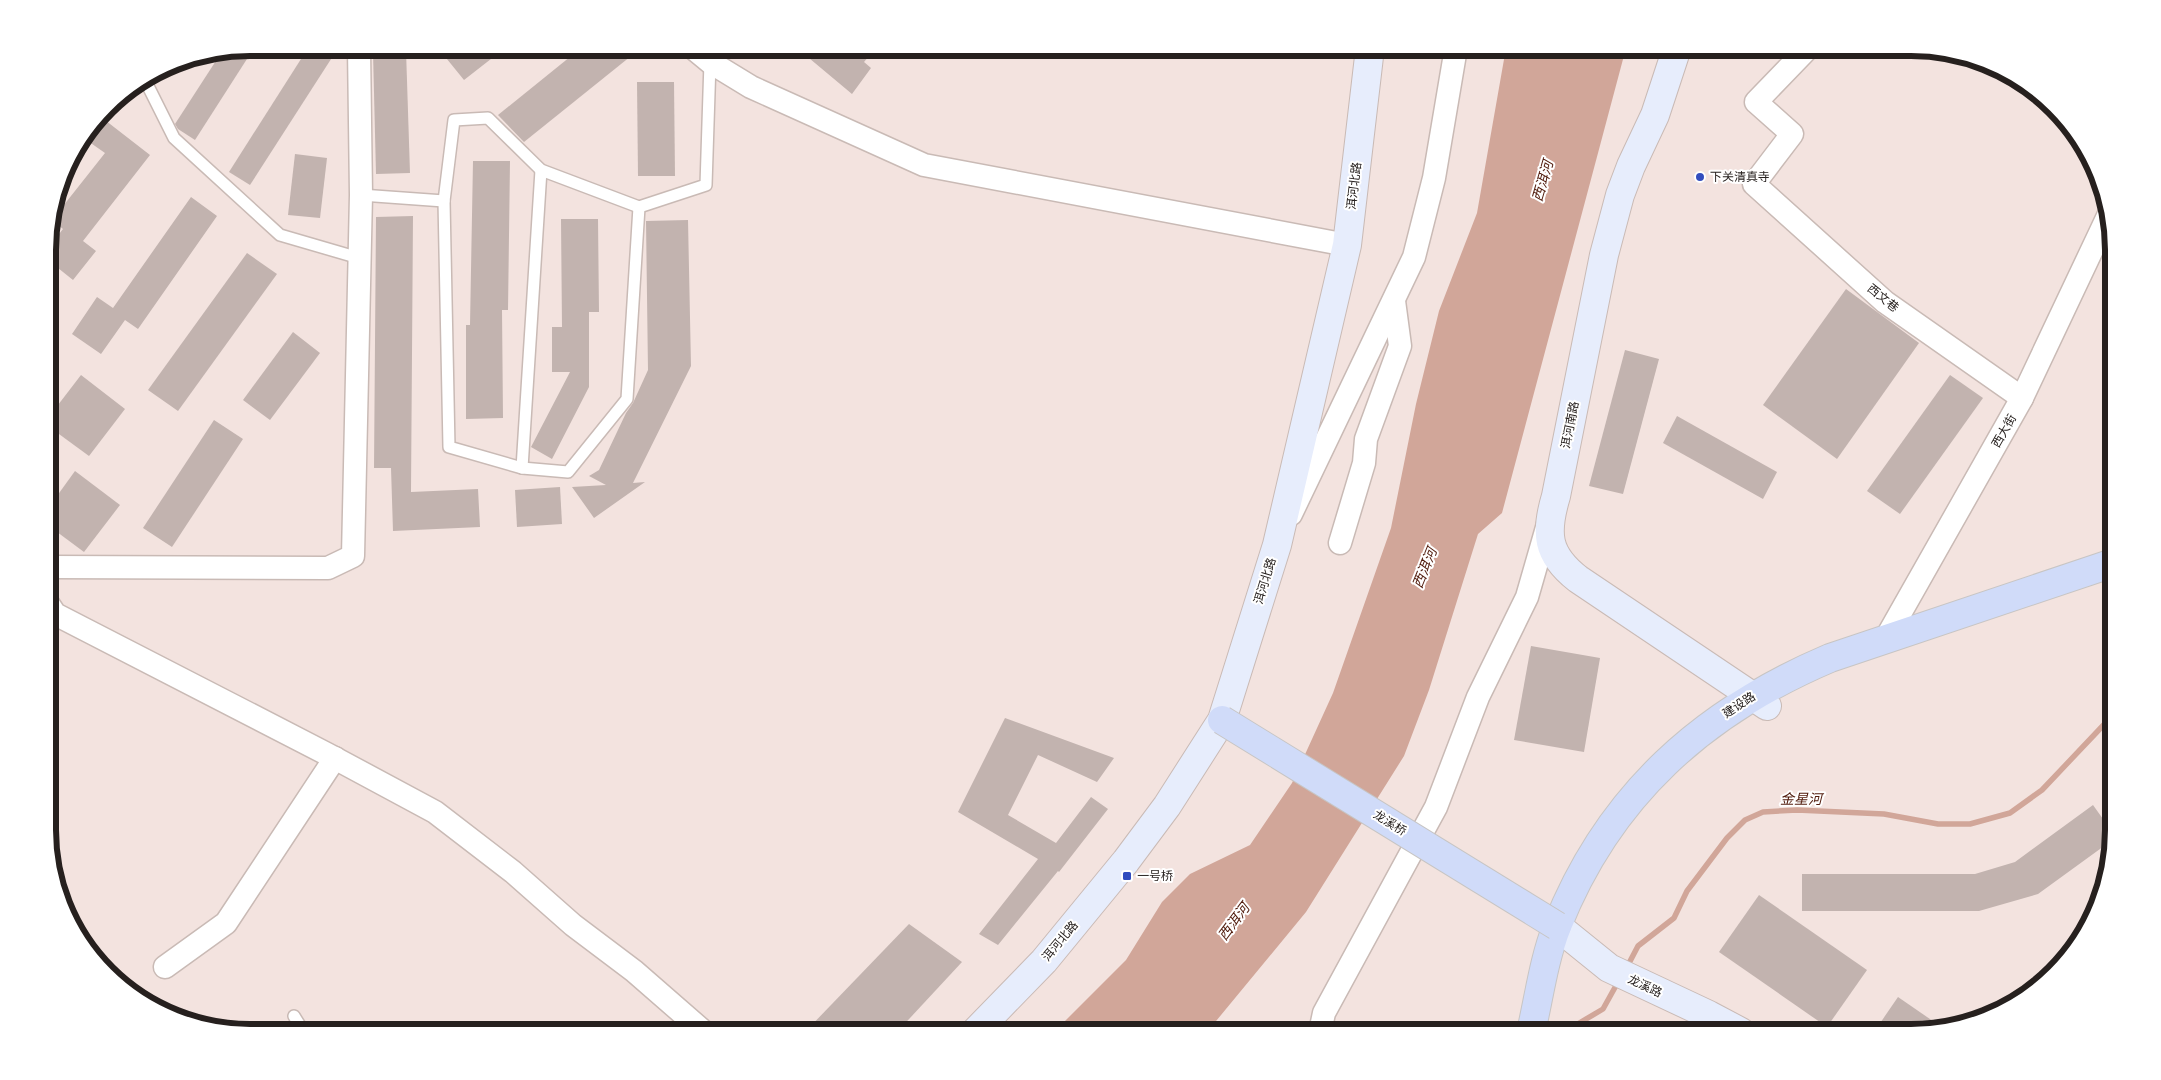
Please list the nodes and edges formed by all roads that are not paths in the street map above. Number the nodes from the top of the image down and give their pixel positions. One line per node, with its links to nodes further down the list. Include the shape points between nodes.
1 (359, 56): 10 (street)
2 (710, 56): 12 (lane, via 706,185)
3 (711, 56): 14 (street, via 751,87 924,165)
4 (1369, 56): 14 (street, 洱河北路)
5 (1455, 56): 16 (street, via 1432,187 1414,257)
6 (1675, 56): 19 (street, 洱河南路, via 1612,219)
7 (1800, 56): 17 (street, 西文巷, via 1756,102 1792,134 1754,184 1886,302)
8 (148, 85): 15 (lane, via 174,138 280,235)
9 (541, 170): 11 (lane, via 488,118 454,120); 12 (lane); 18 (lane)
10 (361, 195): 11 (lane); 15 (street)
11 (444, 202): 18 (lane, via 449,447)
12 (639, 207): 18 (lane, via 627,399 568,472)
13 (2103, 226): 17 (street, 西大街)
14 (1347, 245): 20 (street, 洱河北路)
15 (359, 258): 23 (street, via 353,556 328,568)
16 (1394, 301): 20 (street); 21 (street, via 1400,346 1366,439 1364,463)
17 (2022, 398): 26 (street, 西大街)
18 (522, 468)
19 (1549, 521): 27 (street, 洱河南路, via 1551,546 1568,571); 36 (street, via 1527,597 1478,697 1436,807 1324,1013)
20 (1277, 544): 28 (street, 洱河北路)
21 (1340, 544)
22 (2105, 566): 26 (main road, 建设路)
23 (56, 567)
24 (2105, 582): 27 (main road, 建设路)
25 (56, 615): 29 (street)
26 (1885, 640): 27 (main road, 建设路, via 1809,667)
27 (1760, 701): 30 (main road, 建设路, via 1727,712 1687,743 1640,790 1596,849)
28 (1222, 720): 30 (main road, 龙溪桥, bridge); 35 (street, 洱河北路, via 1167,806 1126,862 1044,961)
29 (335, 758): 31 (street, via 226,923); 34 (street, via 435,812 513,872)
30 (1563, 932): 37 (main road, 建设路, via 1548,956); 38 (street, 龙溪路, via 1609,968)
31 (166, 967)
32 (294, 1016): 33 (lane)
33 (299, 1024)
34 (695, 1024)
35 (983, 1024)
36 (1322, 1024)
37 (1538, 1024)
38 (1726, 1024)

